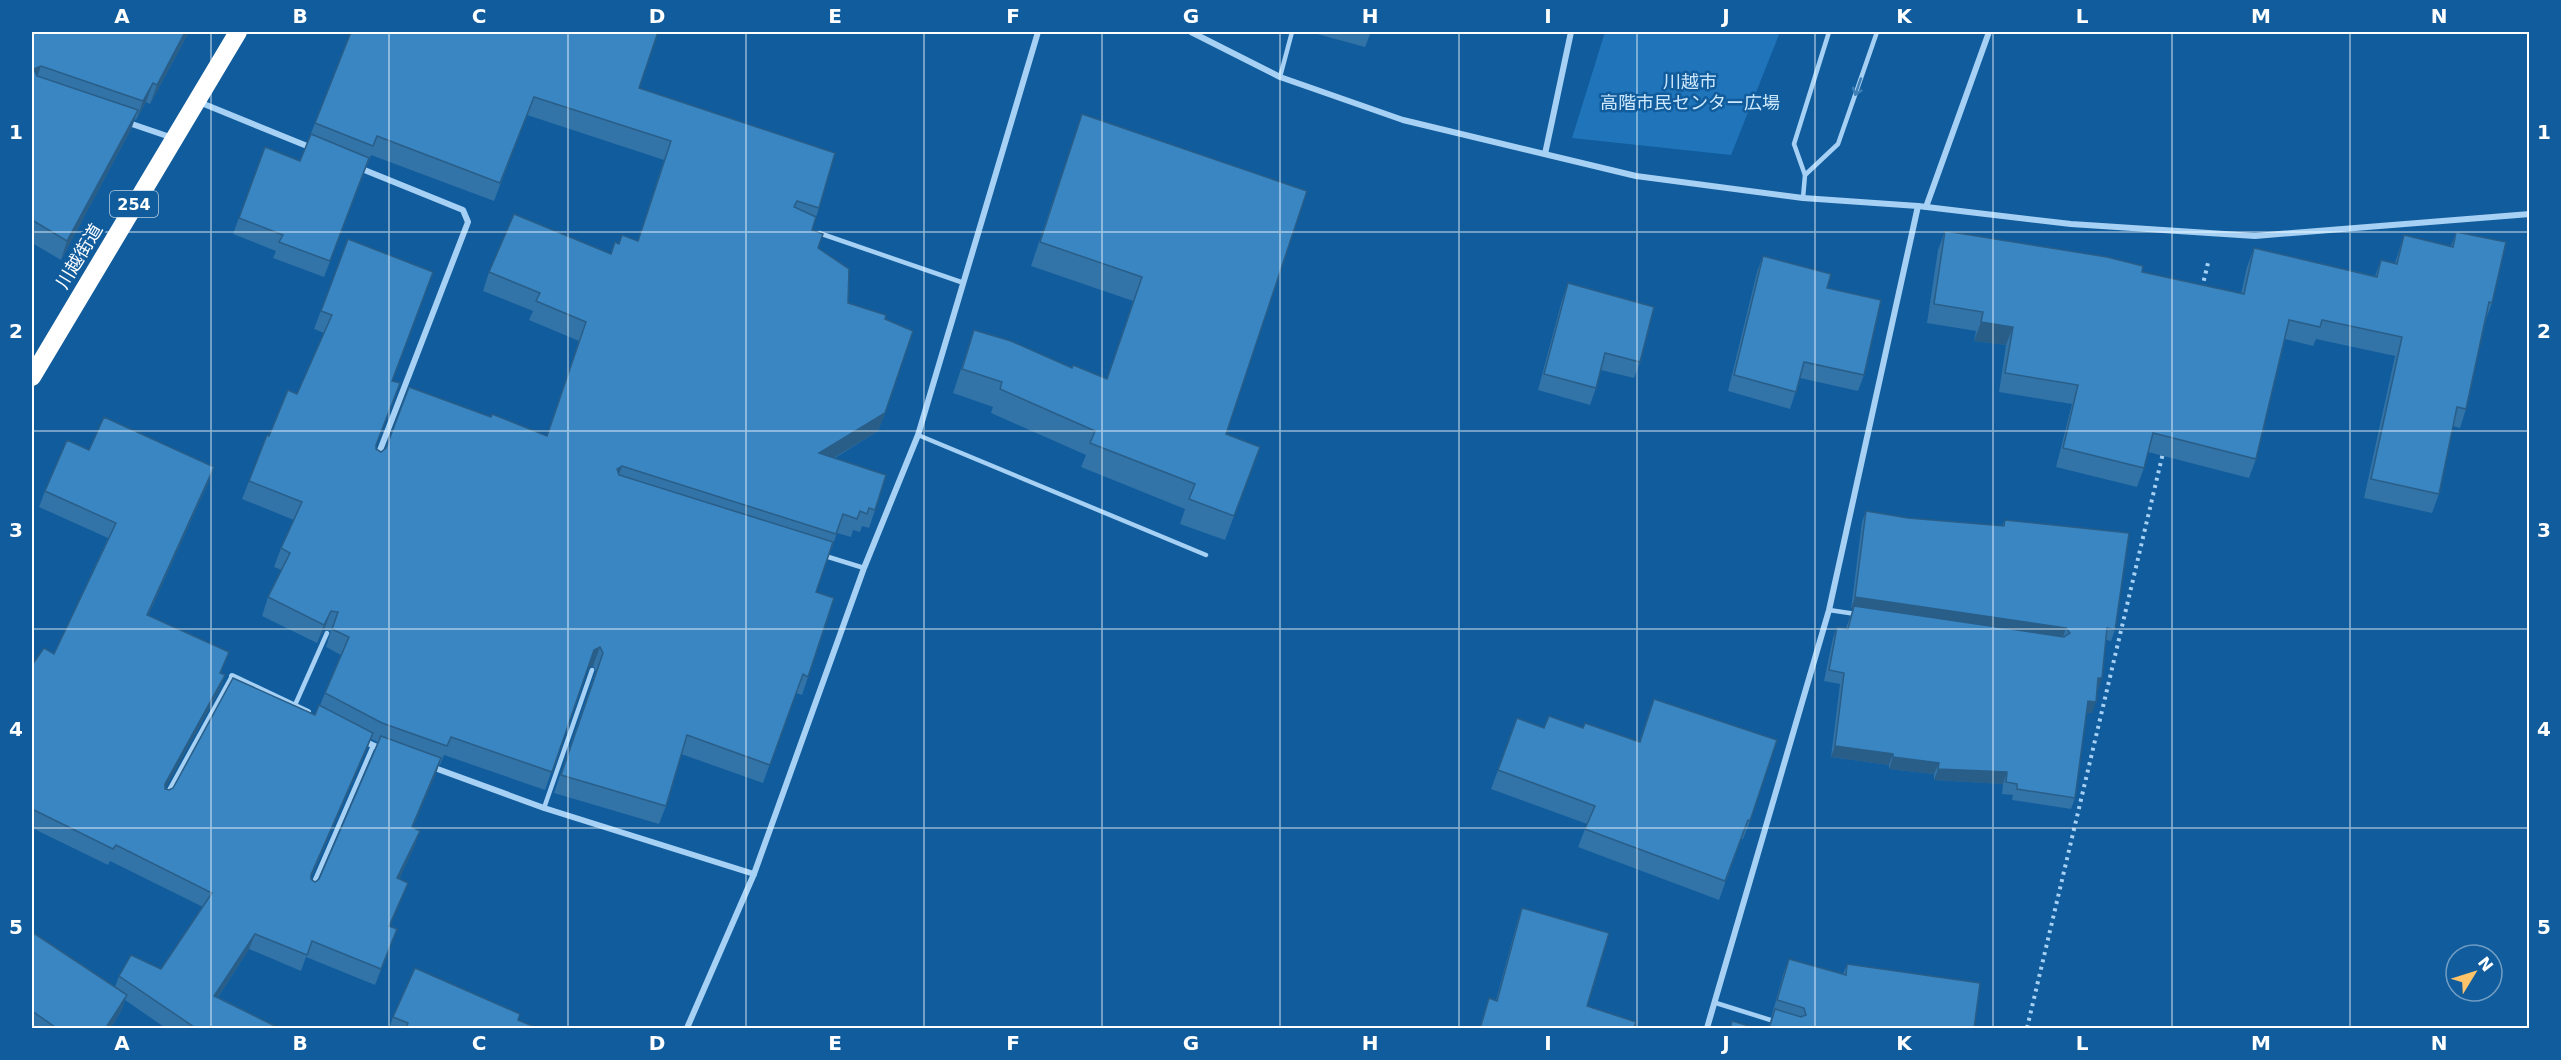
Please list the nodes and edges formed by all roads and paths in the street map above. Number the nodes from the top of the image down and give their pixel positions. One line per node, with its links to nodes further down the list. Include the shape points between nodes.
1 (237, 32): 10 (highway, 川越街道 / 254)
2 (1038, 32): 23 (street)
3 (1191, 32): 9 (street)
4 (1292, 32): 9 (lane)
5 (1571, 32): 14 (street)
6 (1829, 32): 16 (lane, via 1794,144)
7 (1877, 32): 16 (lane, one-way to 16, via 1838,144)
8 (1989, 32): 19 (street)
9 (1281, 77): 14 (street, via 1403,120)
10 (196, 100): 12 (highway, 川越街道 / 254); 13 (street)
11 (119, 120): 12 (street)
12 (174, 138): 25 (highway, 川越街道 / 254)
13 (324, 153)
14 (1545, 154): 17 (street, via 1636,176)
15 (345, 162): 28 (street, via 463,210 468,222)
16 (1805, 175): 17 (lane)
17 (1803, 198): 18 (street)
18 (1918, 206): 19 (street); 32 (street)
19 (1926, 207): 22 (street, via 2070,224)
20 (2529, 214): 22 (street, via 2325,232 2255,236)
21 (812, 231): 23 (lane)
22 (2215, 233): 24 (path)
23 (962, 282): 26 (street)
24 (2202, 290)
25 (32, 378)
26 (918, 435): 30 (lane); 31 (street)
27 (2164, 446): 51 (path)
28 (374, 465)
29 (818, 553): 31 (lane)
30 (1206, 555)
31 (864, 567): 45 (street)
32 (1829, 610): 33 (lane); 47 (street)
33 (1864, 615)
34 (327, 633): 37 (lane)
35 (592, 670): 44 (lane)
36 (232, 676): 37 (street); 43 (lane)
37 (295, 705): 38 (street)
38 (314, 716)
39 (353, 736): 40 (street)
40 (373, 746): 41 (street); 46 (lane)
41 (394, 754)
42 (426, 766): 44 (street)
43 (163, 802)
44 (544, 808): 45 (street)
45 (754, 874): 49 (street)
46 (309, 893)
47 (1716, 1003): 48 (lane); 50 (street)
48 (1787, 1025)
49 (687, 1029)
50 (1707, 1029)
51 (2027, 1029)

